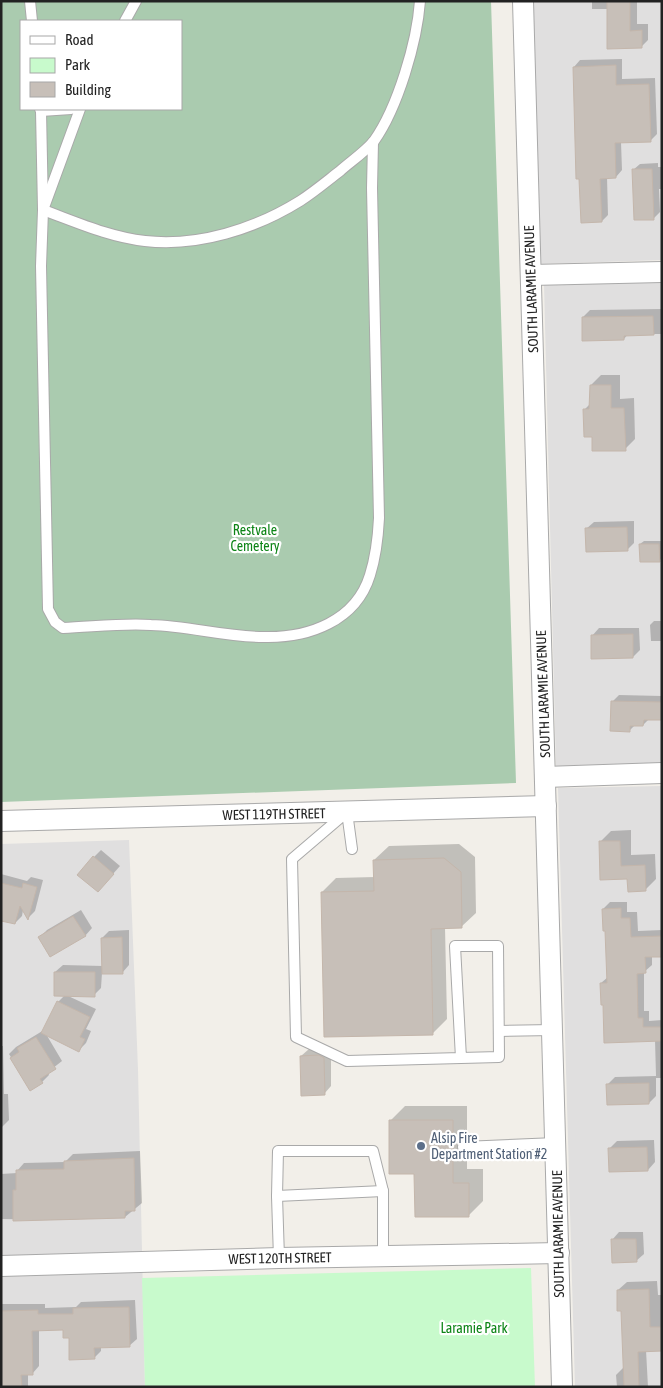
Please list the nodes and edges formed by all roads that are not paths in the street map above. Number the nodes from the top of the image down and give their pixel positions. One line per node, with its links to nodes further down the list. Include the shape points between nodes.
1 (30, 1): 5 (lane)
2 (136, 1): 6 (lane)
3 (420, 1): 9 (lane, via 419,17 401,82 389,114)
4 (523, 1): 12 (street, SOUTH LARAMIE AVENUE)
5 (32, 20)
6 (126, 20)
7 (40, 110): 10 (lane)
8 (80, 110): 10 (lane)
9 (373, 142): 10 (lane, via 323,184 278,213 252,225 195,240 168,242 118,237); 10 (lane, via 377,549 370,576 347,612 308,633 263,638 151,625 63,628 54,622 48,608 41,275)
10 (43, 210)
11 (662, 272): 12 (street)
12 (531, 276): 14 (street, SOUTH LARAMIE AVENUE)
13 (662, 773): 14 (street)
14 (546, 777): 15 (street, SOUTH LARAMIE AVENUE)
15 (546, 806): 16 (street, WEST 119TH STREET); 19 (street, SOUTH LARAMIE AVENUE)
16 (346, 812): 17 (street, WEST 119TH STREET); 18 (lane); 21 (lane, via 292,858 296,1037 347,1061)
17 (1, 821)
18 (352, 849)
19 (553, 1030): 20 (lane); 22 (street, SOUTH LARAMIE AVENUE)
20 (499, 1031): 21 (lane, via 499,1057); 21 (lane, via 498,946 455,946)
21 (461, 1058)
22 (556, 1143): 23 (lane); 26 (street, SOUTH LARAMIE AVENUE)
23 (463, 1147)
24 (383, 1191): 25 (lane); 25 (lane, via 373,1150 278,1151); 27 (lane)
25 (277, 1196): 28 (lane)
26 (559, 1253): 27 (street, WEST 120TH STREET); 30 (street, SOUTH LARAMIE AVENUE)
27 (383, 1256): 28 (street, WEST 120TH STREET)
28 (279, 1258): 29 (street, WEST 120TH STREET)
29 (1, 1266)
30 (562, 1387)

